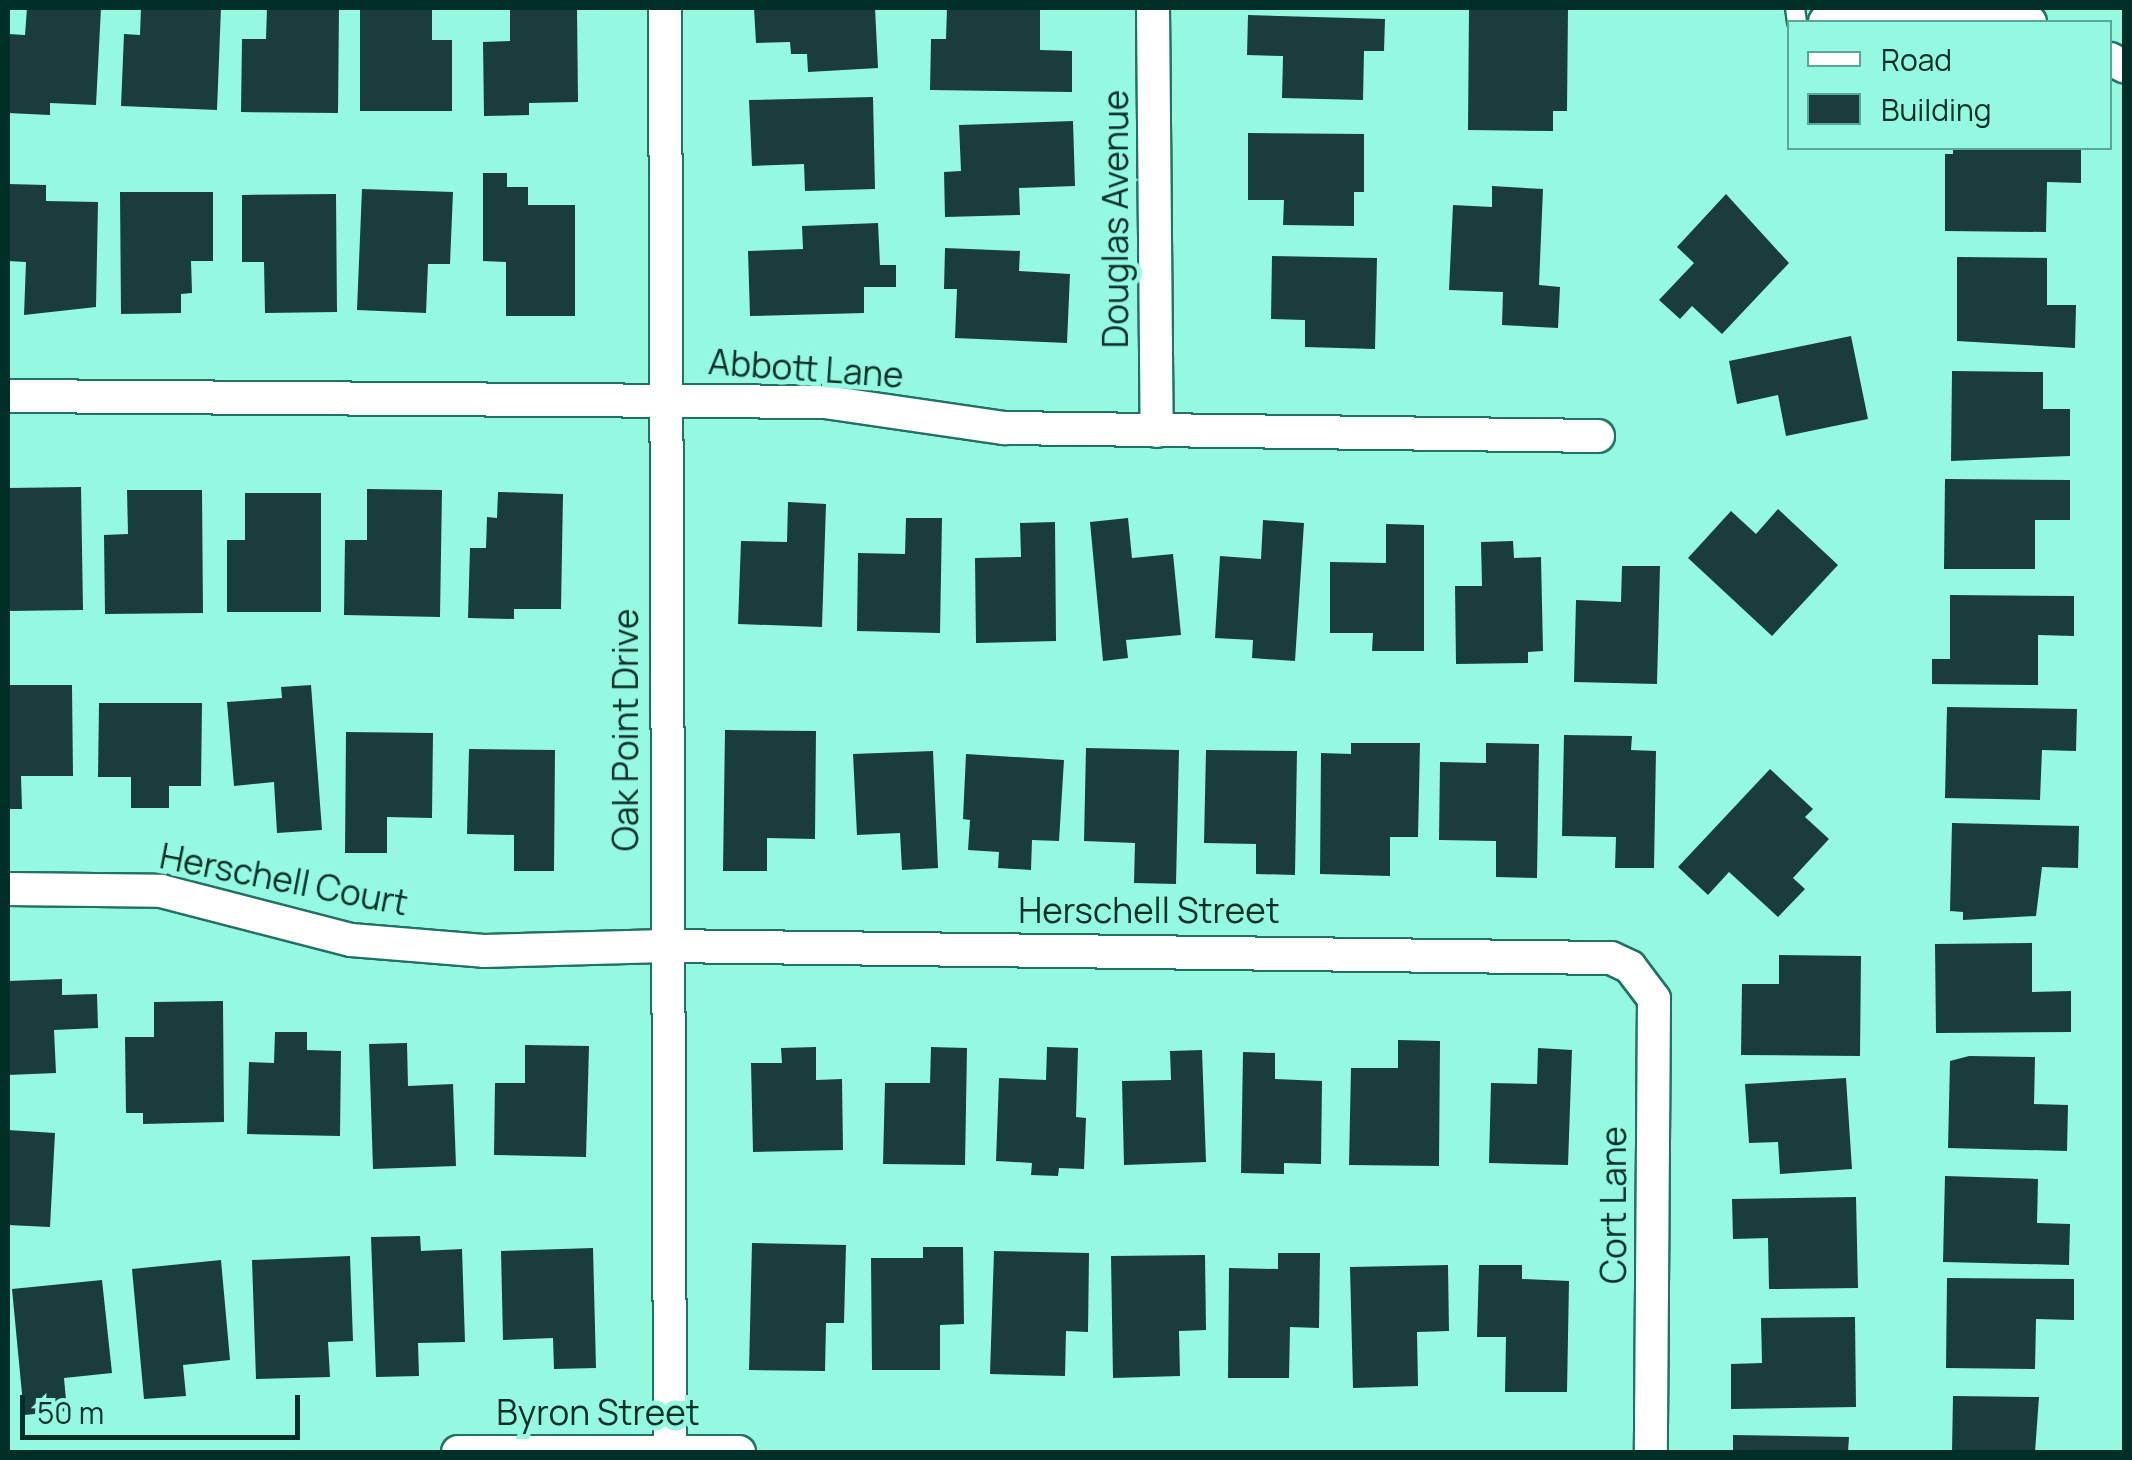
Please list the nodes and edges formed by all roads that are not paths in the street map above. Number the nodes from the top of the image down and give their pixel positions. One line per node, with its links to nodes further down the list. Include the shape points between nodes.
1 (665, 8): 6 (street, Oak Point Drive)
2 (1154, 8): 7 (street, Douglas Avenue)
3 (1826, 20): 4 (street, via 1832,12 1886,12 1994,13)
4 (2022, 20)
5 (8, 396): 6 (street, Abbott Lane)
6 (665, 400): 7 (street, Abbott Lane, via 825,402 1004,428); 10 (street, Oak Point Drive)
7 (1156, 431): 8 (street, Abbott Lane)
8 (1598, 436)
9 (8, 889): 10 (street, Herschell Court, via 161,890 350,940 484,952)
10 (665, 946): 11 (street, Herschell Street, via 1591,953); 12 (street, Oak Point Drive)
11 (1630, 967): 15 (street, Cort Lane, via 1654,999)
12 (670, 1451): 13 (street, Byron Street); 14 (street, Byron Street)
13 (458, 1452)
14 (739, 1452)
15 (1651, 1452)

